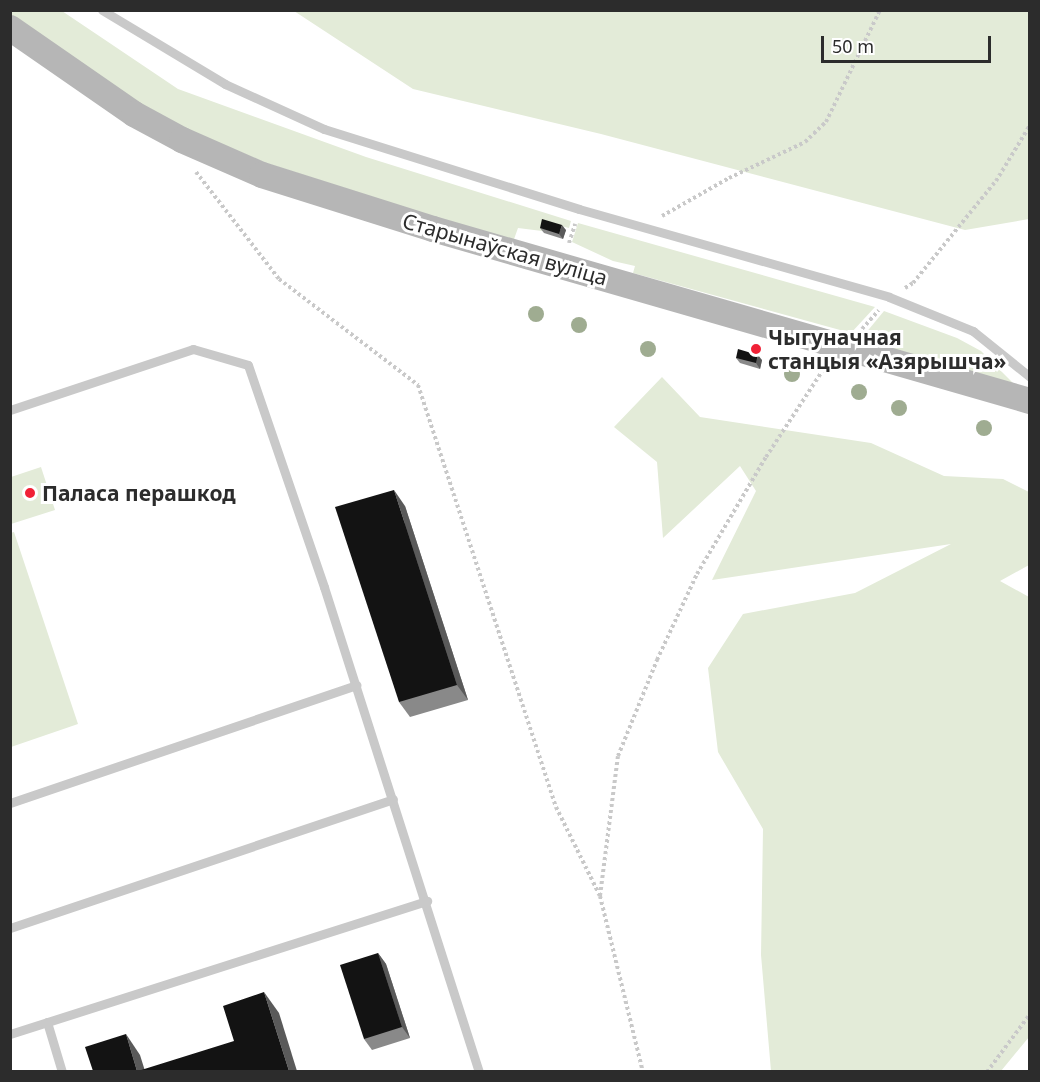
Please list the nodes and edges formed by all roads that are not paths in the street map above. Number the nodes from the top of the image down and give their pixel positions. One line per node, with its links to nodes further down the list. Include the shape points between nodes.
1 (102, 10): 3 (lane, via 225,84 324,129 656,231 889,297 973,331)
2 (10, 28): 4 (main road, Старынаўская вуліца, via 134,114 182,141 262,175 433,229)
3 (1029, 377)
4 (1029, 401)
5 (10, 410): 6 (lane, via 193,349 248,365)
6 (356, 685): 7 (lane); 8 (lane)
7 (393, 799): 9 (lane); 10 (lane)
8 (10, 803)
9 (427, 901): 11 (lane); 14 (lane)
10 (10, 928)
11 (47, 1022): 12 (lane); 13 (lane)
12 (10, 1034)
13 (62, 1071)
14 (479, 1071)

